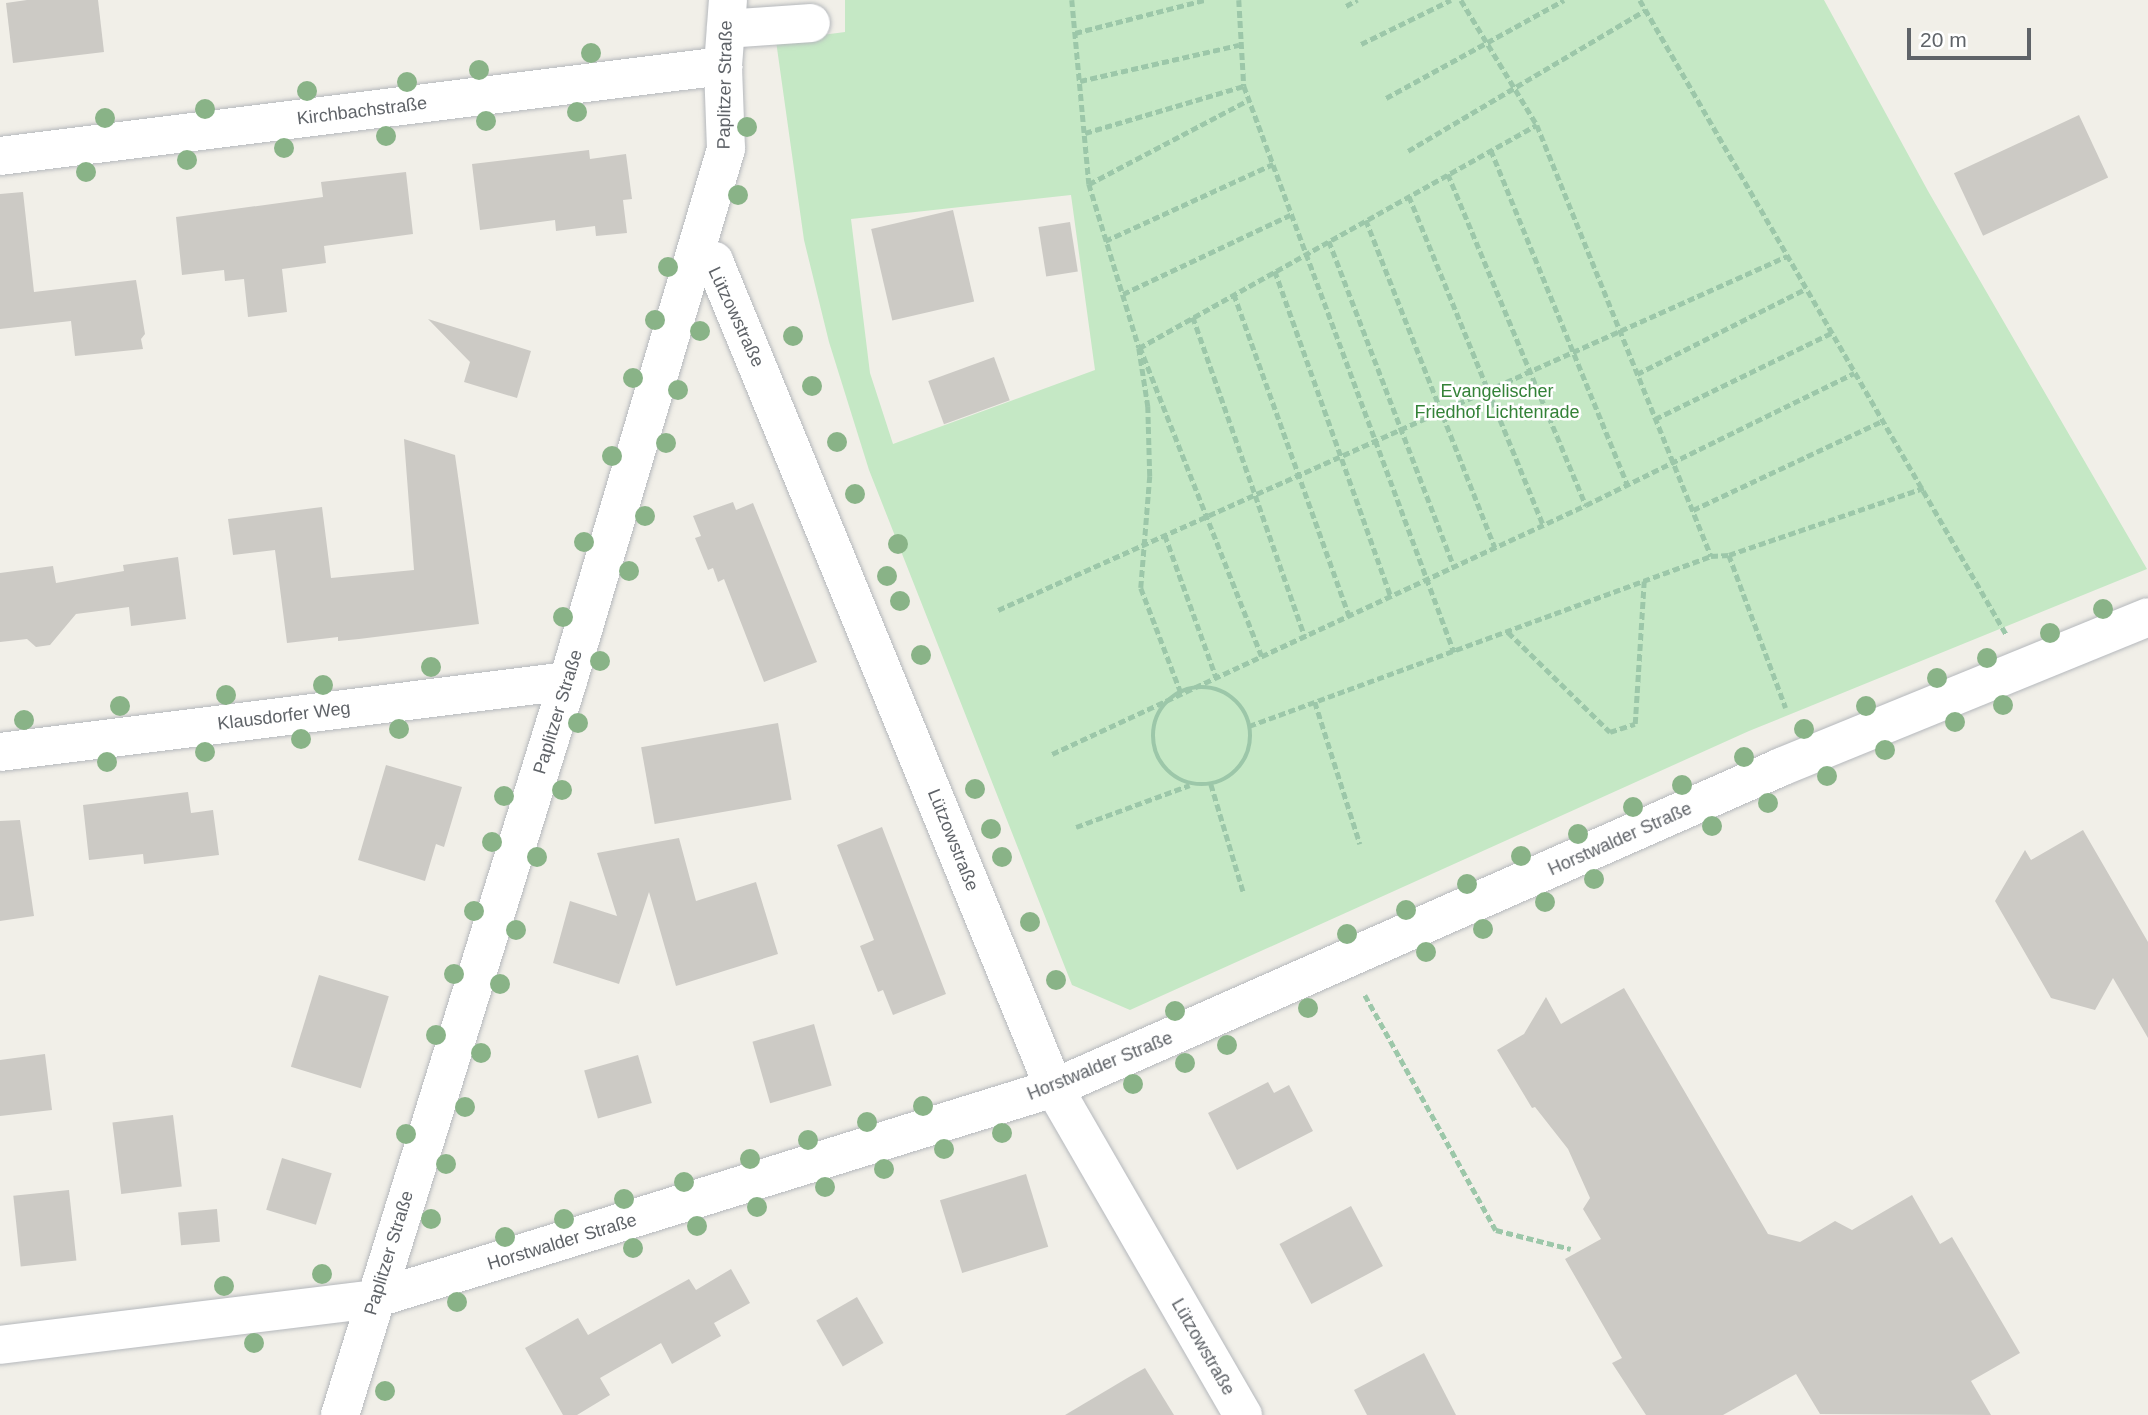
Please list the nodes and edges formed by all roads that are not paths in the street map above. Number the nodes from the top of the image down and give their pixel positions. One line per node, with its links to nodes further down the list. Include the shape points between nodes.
1 (811, 23): 2 (street, Kirchbachstraße)
2 (726, 32): 3 (street, Kirchbachstraße); 4 (street, Paplitzer Straße, via 726,149)
3 (0, 156)
4 (695, 256): 6 (street, Paplitzer Straße); 8 (street, Lützowstraße, via 713,261 724,286)
5 (2148, 617): 8 (street, Horstwalder Straße, via 1781,768)
6 (568, 681): 7 (street, Klausdorfer Weg); 9 (street, Paplitzer Straße)
7 (0, 752)
8 (1054, 1088): 9 (street, Horstwalder Straße); 12 (street, Lützowstraße)
9 (374, 1299): 10 (street, Horstwalder Straße); 11 (street, Paplitzer Straße)
10 (0, 1345)
11 (340, 1415)
12 (1243, 1415)

